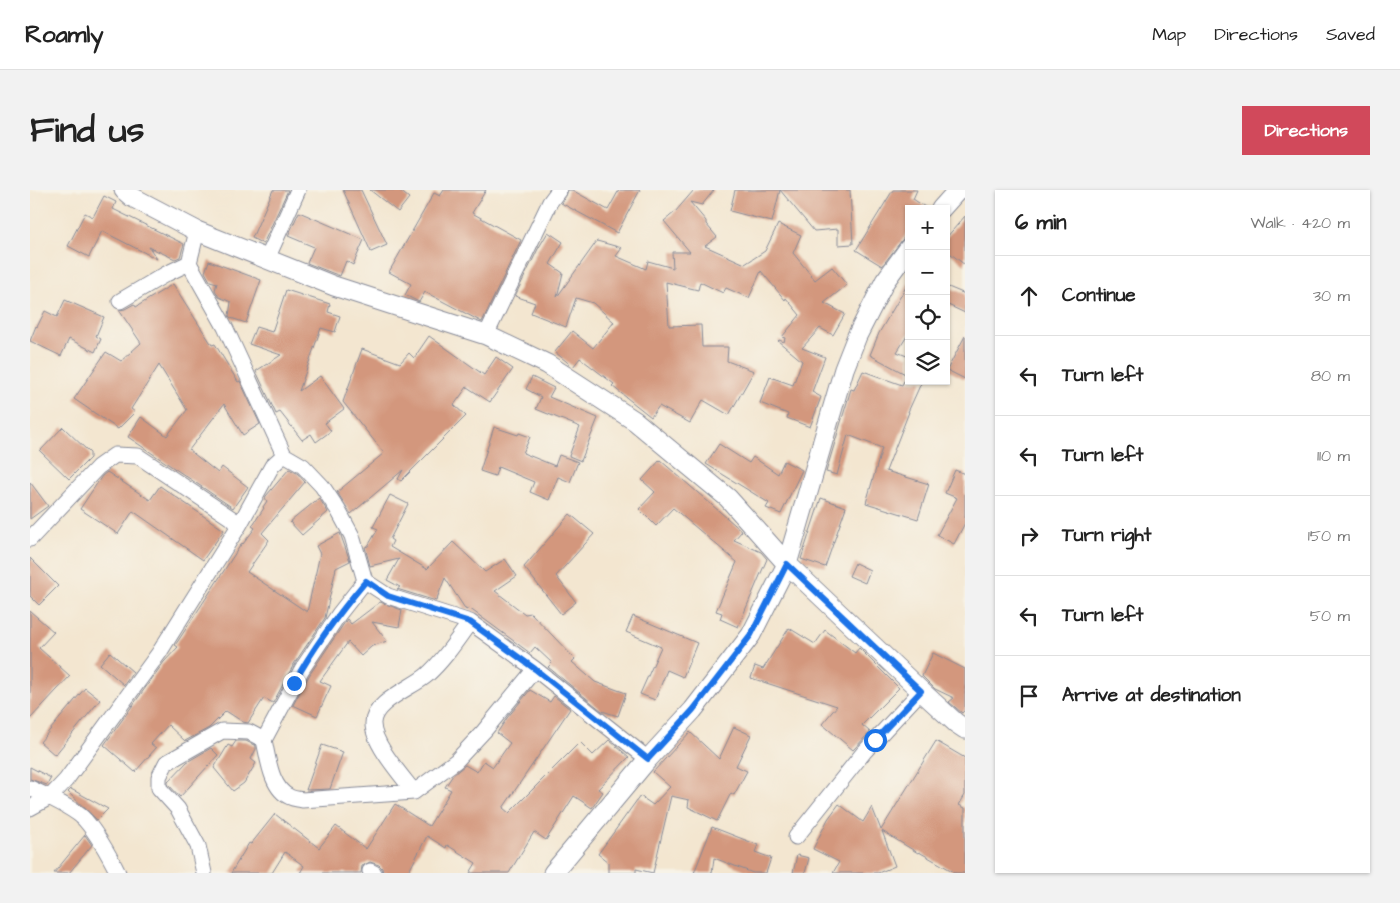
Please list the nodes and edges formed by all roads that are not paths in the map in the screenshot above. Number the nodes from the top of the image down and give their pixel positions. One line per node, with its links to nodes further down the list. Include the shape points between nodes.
1 (124, 190): 6 (street)
2 (298, 190): 8 (street)
3 (558, 190): 11 (street)
4 (958, 190): 5 (street)
5 (945, 205)
6 (197, 231): 8 (street); 9 (street)
7 (908, 250): 15 (street, via 885,281 844,369)
8 (266, 259): 11 (street, via 334,286)
9 (189, 263): 10 (street); 12 (street, via 225,327)
10 (120, 301)
11 (486, 335): 15 (street, via 546,364 634,421 728,498)
12 (284, 455): 13 (street, via 272,466); 16 (street, via 303,466 338,510 352,536)
13 (240, 524): 14 (street, via 138,456 116,455 98,467); 25 (street, via 159,653)
14 (30, 539)
15 (787, 564): 19 (street); 22 (street, via 751,635 693,710)
16 (366, 581): 17 (street, via 388,596); 21 (street, via 302,669)
17 (470, 622): 18 (street); 24 (street, via 426,676 376,712 372,723 383,751)
18 (535, 669): 22 (street); 24 (street, via 456,761)
19 (921, 691): 20 (street); 27 (street, via 864,752)
20 (965, 729)
21 (264, 740): 24 (street, via 279,788 290,797 302,800); 29 (street, via 249,732 222,731 166,763 159,788 178,809 198,846)
22 (648, 759): 30 (street)
23 (30, 788): 25 (street)
24 (414, 792)
25 (50, 797): 26 (street); 28 (street, via 84,818)
26 (30, 808)
27 (796, 837)
28 (118, 873)
29 (204, 873)
30 (553, 873)

